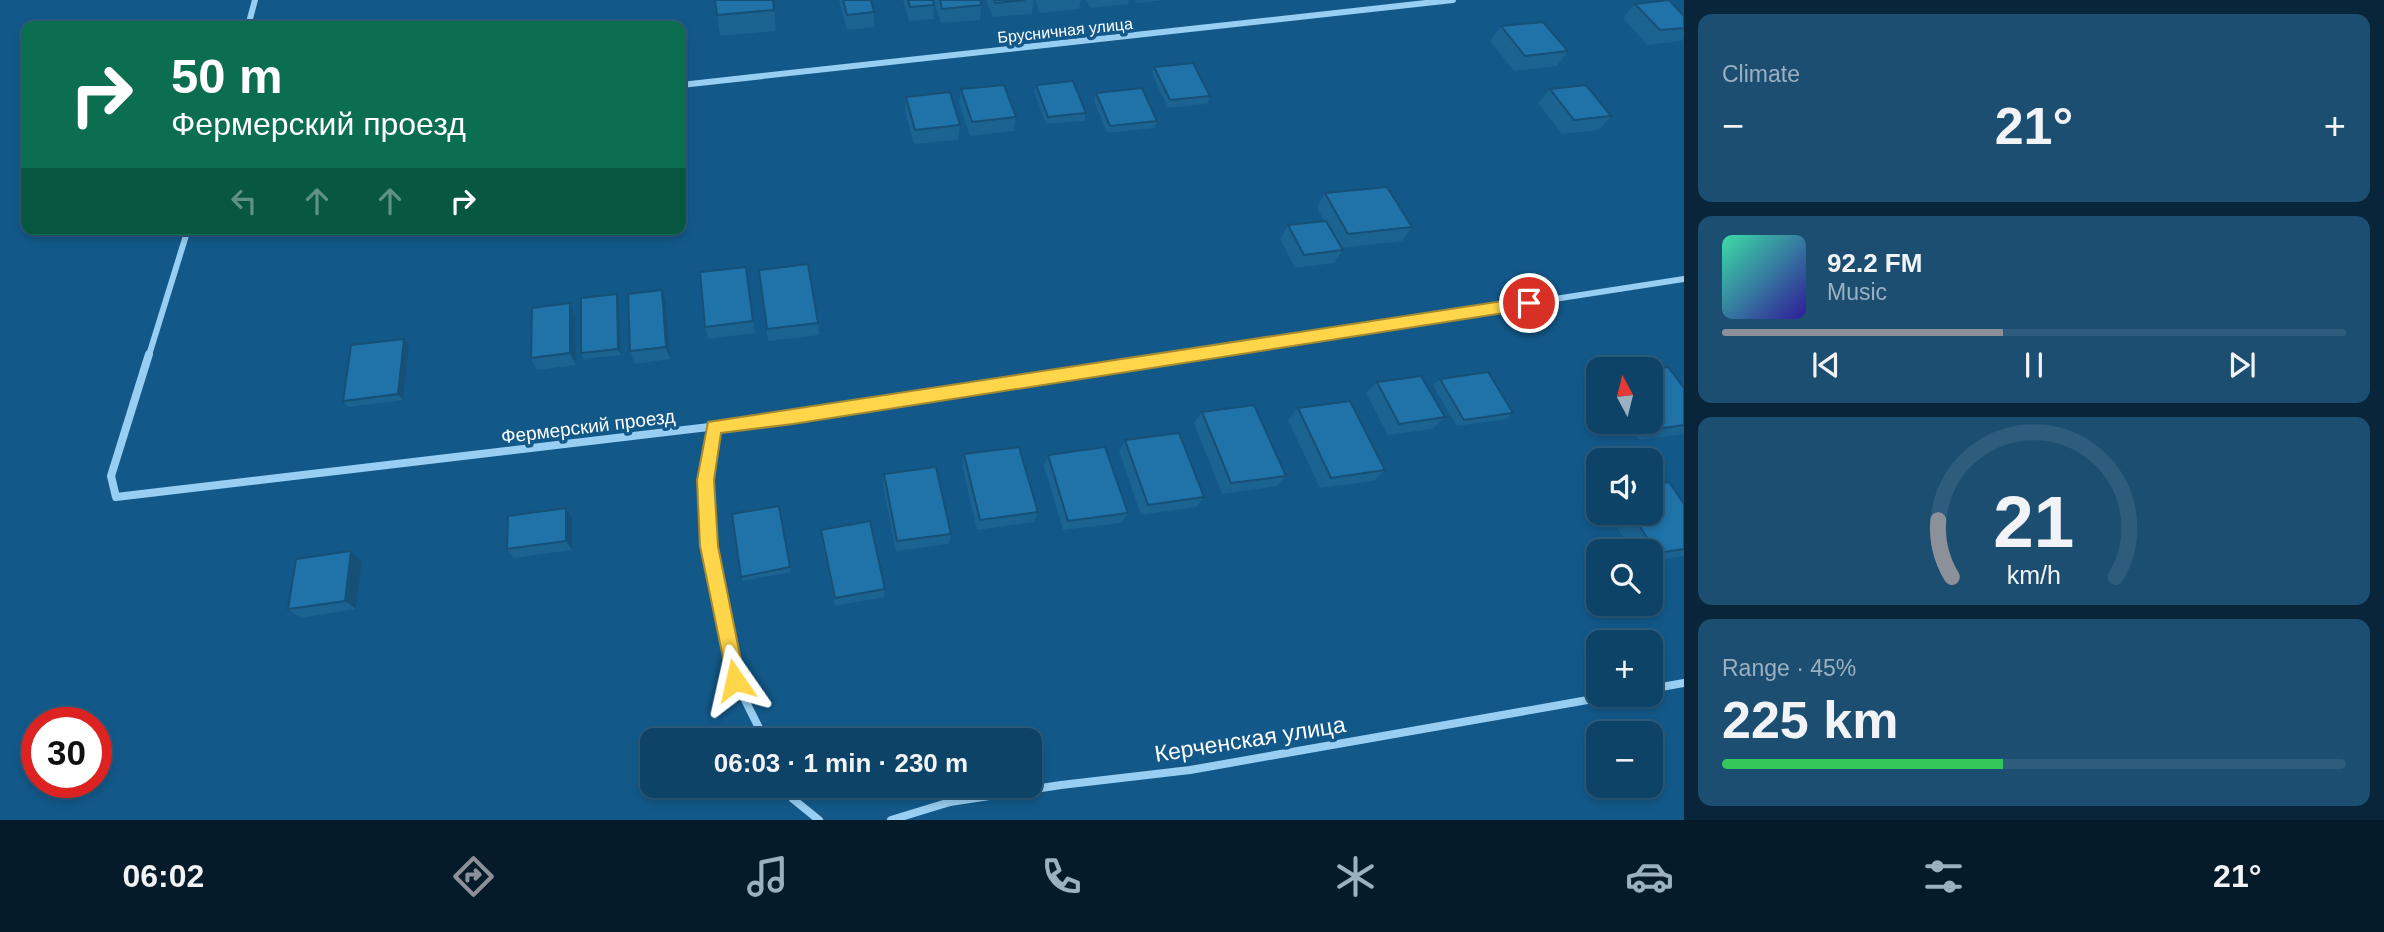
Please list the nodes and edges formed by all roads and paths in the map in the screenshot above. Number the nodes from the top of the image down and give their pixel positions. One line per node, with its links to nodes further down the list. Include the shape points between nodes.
1 (255, 0): 3 (street)
2 (1453, 0): 4 (street, Брусничная улица)
3 (249, 21)
4 (686, 84)
5 (186, 235): 7 (street, Фермерский проезд, via 111,476 116,498)
6 (1684, 279): 7 (street, Фермерский проезд)
7 (714, 427): 11 (street, via 705,480 709,546 735,680)
8 (1684, 683): 9 (street)
9 (1663, 687)
10 (1586, 700): 14 (street, Керченская улица, via 1190,770 950,802)
11 (759, 728)
12 (793, 798): 13 (street)
13 (819, 820)
14 (891, 820)

